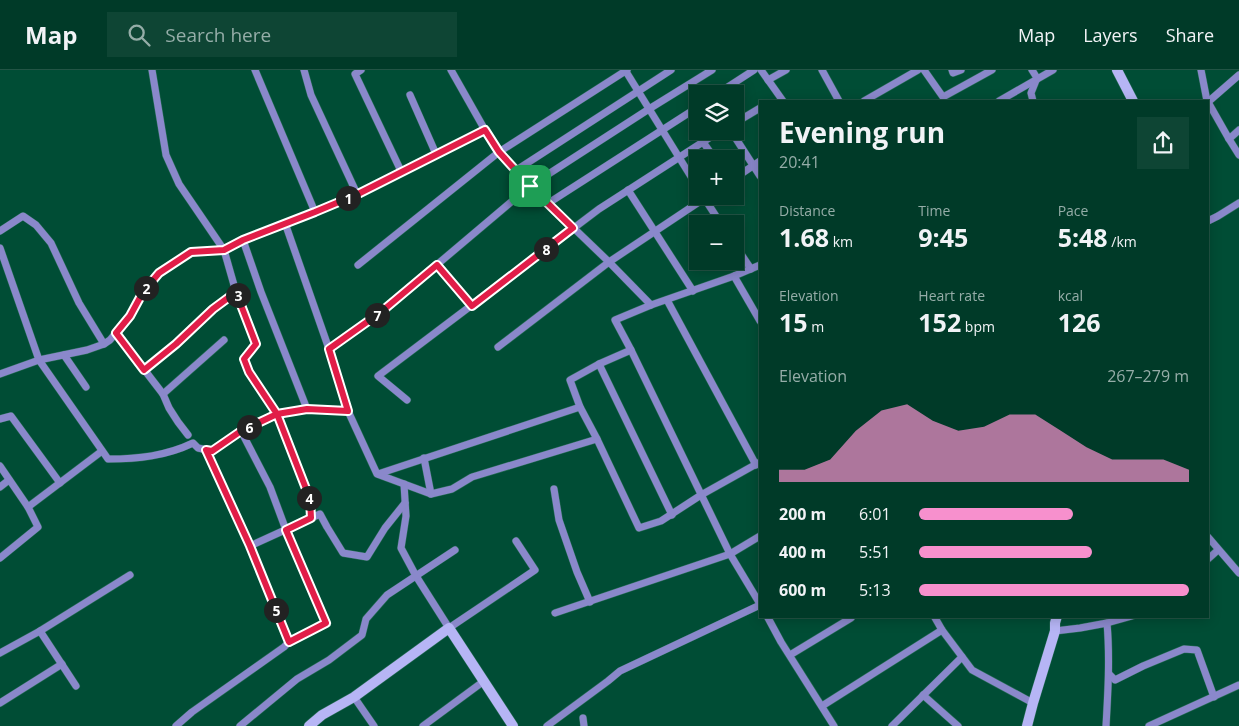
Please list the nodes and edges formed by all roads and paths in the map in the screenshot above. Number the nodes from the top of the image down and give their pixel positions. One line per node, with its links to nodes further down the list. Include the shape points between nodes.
1 (152, 70): 72 (street, via 166,155 179,184)
2 (255, 70): 64 (street)
3 (304, 70): 60 (street, via 311,95)
4 (361, 70): 54 (street, via 356,74)
5 (450, 70): 41 (street)
6 (626, 70): 26 (street); 49 (street)
7 (671, 70): 26 (street)
8 (712, 70): 37 (street)
9 (754, 70): 25 (street)
10 (761, 70): 24 (street)
11 (786, 70): 24 (street)
12 (822, 70): 29 (street)
13 (918, 70): 30 (street)
14 (924, 70): 17 (street, via 943,97)
15 (952, 70): 16 (street, via 954,73)
16 (961, 70)
17 (992, 70)
18 (1032, 70): 23 (street)
19 (1053, 70): 23 (street)
20 (1117, 70): 33 (main road)
21 (1202, 70): 34 (street)
22 (1239, 75): 35 (street)
23 (1037, 78): 31 (street); 32 (street, via 1031,93)
24 (768, 80): 28 (street)
25 (731, 85)
26 (638, 91): 37 (street); 55 (street)
27 (410, 95): 50 (street)
28 (781, 99)
29 (838, 100)
30 (866, 100)
31 (1002, 100)
32 (1033, 100)
33 (1132, 100)
34 (1207, 100)
35 (1209, 100)
36 (1209, 105): 44 (street)
37 (649, 109): 42 (street); 58 (street)
38 (759, 109): 40 (street)
39 (689, 113): 42 (street)
40 (744, 117)
41 (485, 130): 49 (street); 50 (street)
42 (661, 130): 52 (street); 62 (street)
43 (1239, 130): 44 (street)
44 (1229, 139): 51 (street)
45 (706, 140): 47 (street)
46 (738, 140): 53 (street)
47 (703, 142): 48 (street); 52 (street)
48 (709, 150)
49 (499, 152): 55 (street); 75 (street)
50 (436, 154): 54 (street)
51 (1239, 155)
52 (679, 158): 57 (street); 59 (street)
53 (757, 163): 56 (street)
54 (401, 171): 60 (street)
55 (515, 171): 58 (street)
56 (744, 172)
57 (689, 174)
58 (530, 186): 62 (street); 76 (street)
59 (628, 190): 67 (street); 69 (street)
60 (358, 194): 64 (street)
61 (1239, 203): 65 (street)
62 (548, 204): 67 (street)
63 (693, 205): 69 (street)
64 (315, 212): 66 (street)
65 (1209, 220)
66 (285, 223): 70 (street); 90 (street)
67 (573, 228): 74 (street); 83 (street)
68 (0, 231): 88 (street, via 23,216 36,225 51,243 78,303)
69 (654, 232): 74 (street); 80 (street)
70 (243, 240): 72 (street); 101 (street)
71 (0, 248): 93 (street)
72 (224, 250): 81 (street); 86 (street, via 191,252 159,273)
73 (744, 258): 78 (street)
74 (609, 262): 84 (street); 89 (street)
75 (358, 264)
76 (437, 265): 83 (street); 90 (street, via 381,312)
77 (759, 265): 78 (street)
78 (751, 269): 79 (street)
79 (734, 276): 80 (street); 85 (street)
80 (693, 291): 82 (street)
81 (236, 292): 95 (street); 103 (street, via 256,344 244,359)
82 (667, 300): 84 (street); 111 (street)
83 (472, 306): 99 (street, via 378,376)
84 (651, 306): 91 (street, via 615,320)
85 (759, 319)
86 (116, 333): 88 (street); 95 (street)
87 (224, 340): 98 (street)
88 (104, 344): 92 (street)
89 (498, 347)
90 (329, 349): 102 (street)
91 (631, 350): 94 (street); 120 (street)
92 (64, 355): 93 (street); 97 (street)
93 (39, 360): 96 (street); 109 (street)
94 (599, 364): 100 (street, via 570,380); 123 (street)
95 (144, 370): 98 (street)
96 (0, 374)
97 (86, 388)
98 (163, 394): 106 (street)
99 (406, 400)
100 (580, 407): 107 (street); 110 (street)
101 (307, 409): 102 (street); 103 (street)
102 (348, 411): 113 (street)
103 (277, 414): 105 (street); 124 (street, via 310,499)
104 (0, 419): 115 (street, via 11,416)
105 (241, 431): 108 (street, via 212,451); 125 (street, via 270,487)
106 (188, 435)
107 (598, 438): 119 (street, via 472,477 452,489); 123 (street, via 639,528)
108 (206, 450): 109 (street, via 192,443 152,457 117,459 108,459); 129 (street)
109 (102, 451): 115 (street)
110 (424, 458): 113 (street); 119 (street)
111 (758, 463): 120 (street)
112 (0, 466): 114 (street)
113 (377, 474): 116 (street)
114 (9, 480): 117 (street); 122 (street)
115 (60, 483): 122 (street)
116 (404, 484): 119 (street); 121 (street)
117 (0, 487)
118 (554, 489): 138 (street, via 559,520)
119 (432, 494)
120 (702, 495): 123 (street); 132 (street)
121 (405, 504): 124 (street, via 367,557 343,553 320,514); 137 (street, via 401,548)
122 (28, 508): 133 (street, via 38,527)
123 (672, 515)
124 (311, 518): 125 (street)
125 (286, 530): 129 (street); 151 (street, via 326,623)
126 (759, 537): 132 (street)
127 (1209, 538): 131 (street)
128 (516, 541): 148 (street, via 535,570)
129 (250, 546): 151 (street)
130 (455, 550): 137 (street)
131 (1218, 550): 134 (street); 135 (street)
132 (730, 554): 138 (street); 139 (street)
133 (0, 558)
134 (1209, 558)
135 (1239, 573)
136 (130, 575): 150 (street)
137 (416, 576): 148 (street); 167 (street, via 387,595 366,619 362,635 298,679)
138 (590, 602): 141 (street)
139 (759, 603)
140 (759, 605): 172 (street, via 620,671)
141 (555, 613)
142 (768, 618): 153 (street)
143 (851, 618): 153 (street)
144 (935, 618): 149 (street)
145 (1125, 618): 147 (street)
146 (1054, 622): 147 (street, via 1080,628); 164 (main road)
147 (1107, 623): 156 (street)
148 (449, 628): 157 (main road); 161 (main road)
149 (942, 630): 154 (street); 165 (street)
150 (40, 631): 152 (street); 155 (street)
151 (289, 642): 166 (street)
152 (0, 653)
153 (790, 656): 165 (street)
154 (962, 657): 160 (street); 164 (street, via 972,670)
155 (62, 664): 159 (street); 163 (street)
156 (1108, 674): 162 (street, via 1115,680 1184,649 1197,650); 177 (street)
157 (484, 681): 170 (street); 171 (main road)
158 (1239, 685): 162 (street)
159 (76, 686)
160 (923, 695): 174 (street); 175 (street)
161 (354, 697): 168 (main road); 169 (street)
162 (1214, 697): 178 (street)
163 (0, 703)
164 (1033, 703): 176 (main road)
165 (822, 706): 173 (street)
166 (176, 726)
167 (240, 726)
168 (309, 726)
169 (374, 726)
170 (423, 726)
171 (513, 726)
172 (547, 726)
173 (834, 726)
174 (892, 726)
175 (958, 726)
176 (1027, 726)
177 (1106, 726)
178 (1149, 726)

